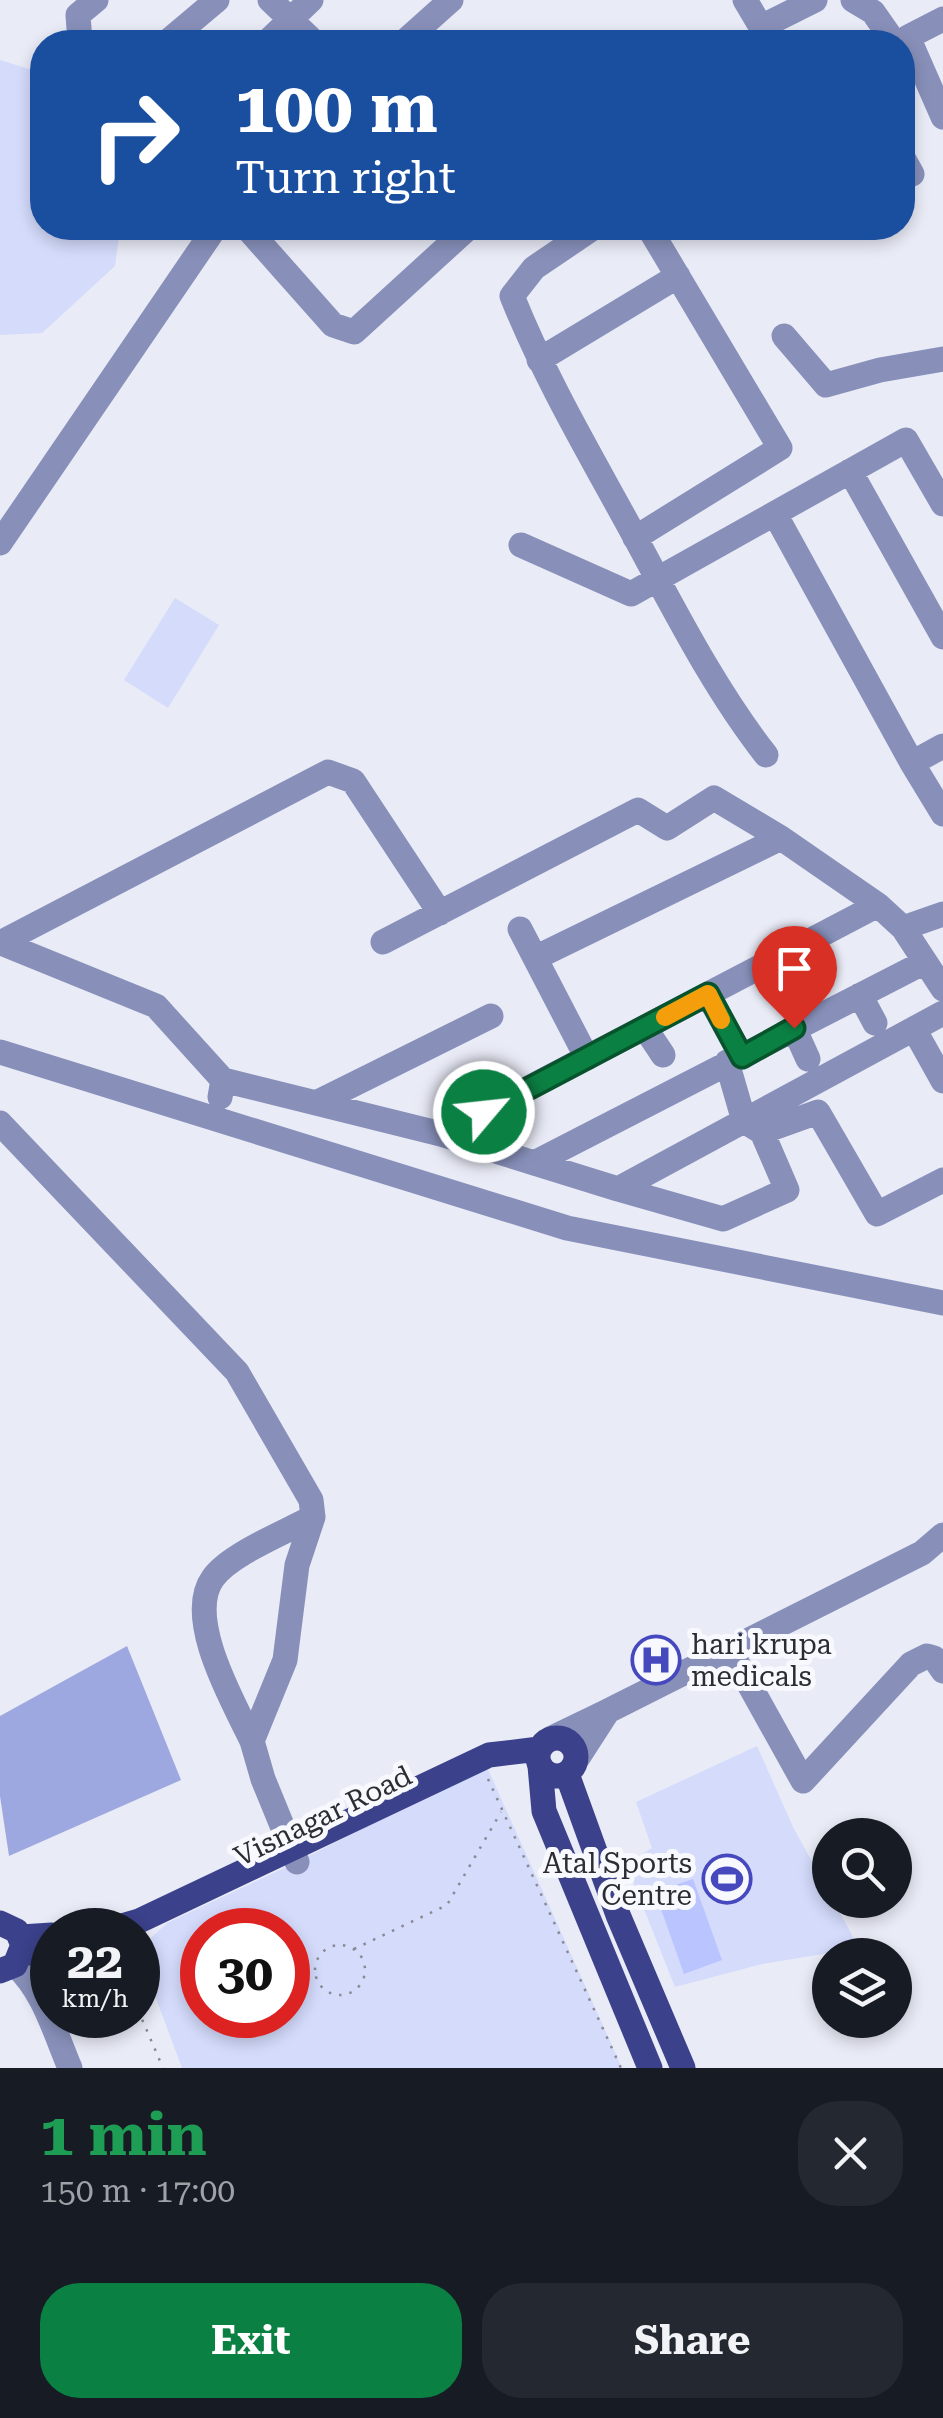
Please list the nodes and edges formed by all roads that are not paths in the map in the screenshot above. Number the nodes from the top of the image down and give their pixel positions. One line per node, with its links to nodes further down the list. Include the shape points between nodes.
1 (96, 0): 11 (street, via 78,15)
2 (217, 0): 12 (street)
3 (270, 0): 10 (street)
4 (311, 0): 10 (street)
5 (451, 0): 15 (street)
6 (745, 0): 7 (street, via 761,27)
7 (814, 0)
8 (853, 0): 16 (street)
9 (943, 19): 17 (street)
10 (290, 20): 13 (street); 14 (street)
11 (79, 30)
12 (181, 30)
13 (280, 30)
14 (301, 30)
15 (422, 30)
16 (886, 30)
17 (915, 33)
18 (915, 52): 19 (street)
19 (943, 117)
20 (207, 240): 33 (street)
21 (258, 240): 22 (street, via 333,325 354,332)
22 (455, 240)
23 (575, 240): 28 (street, via 534,268 512,296)
24 (656, 240): 25 (street)
25 (678, 276): 28 (street); 32 (street, via 780,448)
26 (784, 336): 27 (street, via 826,385)
27 (943, 359)
28 (540, 360): 32 (street)
29 (850, 472): 30 (street, via 906,440); 31 (street); 36 (street)
30 (943, 504)
31 (775, 514): 35 (street); 39 (street)
32 (636, 538): 35 (street)
33 (0, 543)
34 (521, 545): 35 (street, via 631,594)
35 (658, 579): 38 (street)
36 (943, 637)
37 (943, 746): 39 (street)
38 (766, 755)
39 (912, 763): 40 (street)
40 (943, 814)
41 (781, 838): 42 (street); 43 (street, via 714,798 667,828 638,810); 49 (street)
42 (878, 905): 45 (street); 50 (street)
43 (440, 913): 47 (street); 48 (street, via 353,781 328,772)
44 (943, 914): 45 (street)
45 (903, 928): 51 (street)
46 (520, 929): 49 (street)
47 (384, 942)
48 (0, 943): 68 (street, via 156,1006 221,1092)
49 (536, 958): 64 (street)
50 (770, 962): 53 (street); 55 (street)
51 (925, 962): 52 (street); 54 (street)
52 (943, 989)
53 (708, 994): 59 (street); 65 (street)
54 (860, 994): 58 (street); 60 (street)
55 (791, 1000)
56 (943, 1013): 61 (street)
57 (491, 1016): 68 (street)
58 (874, 1023)
59 (645, 1028): 63 (street); 64 (street)
60 (794, 1028): 65 (street); 66 (street)
61 (914, 1029): 67 (street); 70 (street)
62 (0, 1052): 75 (street, via 567,1228)
63 (663, 1055)
64 (587, 1058): 71 (street)
65 (734, 1060): 70 (street); 72 (street)
66 (808, 1060)
67 (943, 1080)
68 (316, 1103): 71 (street)
69 (0, 1123): 76 (street, via 237,1372 311,1500)
70 (753, 1126): 73 (street, via 818,1112 877,1214); 74 (street); 74 (street, via 787,1190 723,1220)
71 (441, 1134): 72 (street)
72 (534, 1163): 74 (street)
73 (943, 1180)
74 (618, 1189)
75 (943, 1303)
76 (314, 1517): 81 (street, via 297,1566 285,1660); 81 (street, via 234,1560 208,1588 207,1636)
77 (943, 1534): 78 (street, via 922,1552)
78 (730, 1650): 79 (street, via 803,1781 910,1664 927,1656); 80 (street)
79 (943, 1671)
80 (608, 1711): 82 (street); 83 (street)
81 (252, 1741): 84 (street)
82 (542, 1753): 83 (main road, via 552,1776); 83 (main road, via 570,1742); 84 (main road, Visnagar Road); 84 (main road, via 489,1756); 90 (main road, via 544,1811)
83 (572, 1766): 91 (main road, via 618,1916)
84 (294, 1856): 86 (main road); 87 (main road, Visnagar Road)
85 (0, 1900): 88 (main road)
86 (160, 1912)
87 (160, 1925)
88 (12, 1946): 89 (street)
89 (70, 2068)
90 (650, 2068)
91 (683, 2068)

